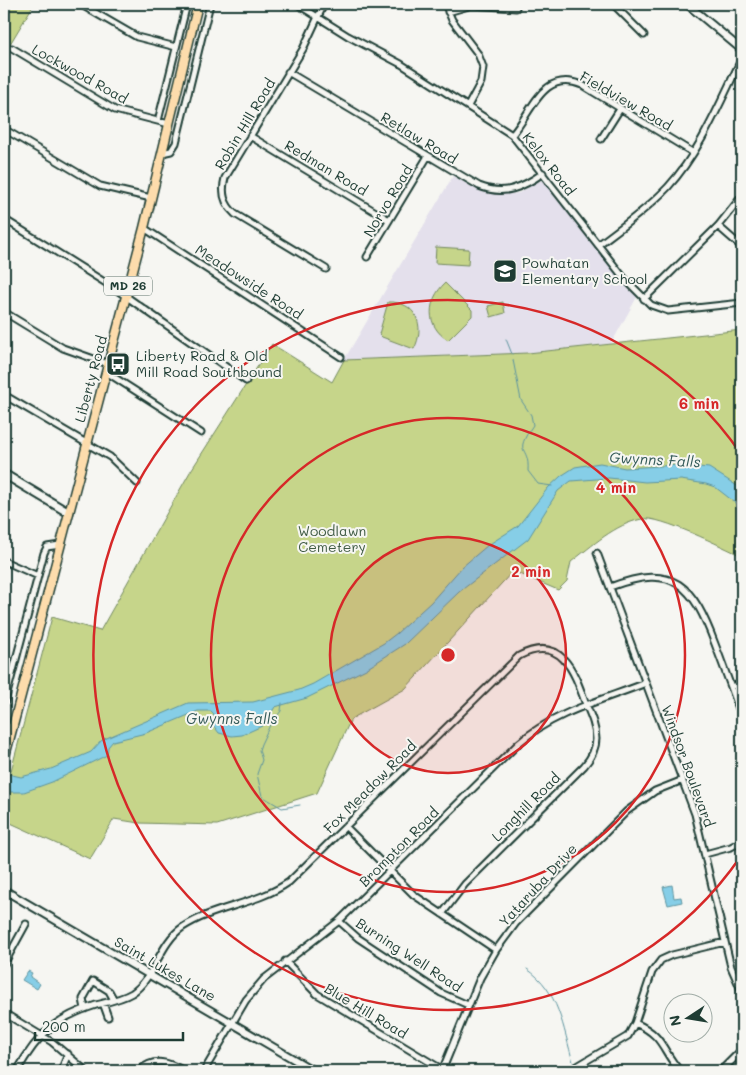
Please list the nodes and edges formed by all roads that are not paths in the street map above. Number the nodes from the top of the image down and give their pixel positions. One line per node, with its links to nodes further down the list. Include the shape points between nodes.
1 (80, 4): 14 (street, via 137,37)
2 (187, 4): 14 (street)
3 (198, 4): 22 (main road, Liberty Road / MD 26)
4 (210, 4): 28 (street, via 176,143 171,150)
5 (297, 4): 12 (street, Kelox Road)
6 (324, 4): 12 (street, Robin Hill Road)
7 (445, 4): 11 (street)
8 (612, 4): 13 (street)
9 (687, 4): 16 (street)
10 (516, 8): 11 (street, via 472,5)
11 (448, 12): 19 (street, via 484,67 482,82)
12 (317, 17): 18 (street, Robin Hill Road, via 303,49); 19 (street, Kelox Road, via 402,64)
13 (644, 35)
14 (176, 47): 21 (street)
15 (12, 48): 21 (street, Lockwood Road, via 108,106)
16 (742, 50)
17 (742, 58): 27 (street, via 724,100)
18 (288, 72): 25 (street, Robin Hill Road); 29 (street, Retlaw Road)
19 (468, 106): 24 (street, Kelox Road)
20 (620, 109): 24 (street, Fieldview Road, via 582,85 570,81 557,82 540,94); 26 (street); 27 (street, Fieldview Road)
21 (158, 121): 22 (street, Lockwood Road)
22 (169, 124): 28 (main road, Liberty Road / MD 26)
23 (4, 129): 32 (street, via 100,186)
24 (512, 135): 30 (street, Kelox Road)
25 (250, 136): 34 (street, Redman Road); 40 (street, Robin Hill Road, via 225,178 223,192 227,206)
26 (601, 139)
27 (692, 152): 37 (street, via 676,177 658,196)
28 (162, 153): 32 (main road, Liberty Road / MD 26)
29 (428, 156): 30 (street, Retlaw Road, via 479,186 498,191 522,187); 34 (street, Norvo Road)
30 (543, 173): 37 (street, Kelox Road)
31 (742, 196): 35 (street)
32 (151, 198): 36 (main road, Liberty Road / MD 26)
33 (4, 220): 41 (street)
34 (389, 220): 39 (street, Norvo Road)
35 (718, 226): 38 (street); 42 (street)
36 (144, 228): 41 (main road, Liberty Road / MD 26); 45 (street, Meadowside Road)
37 (598, 246): 42 (street, Kelox Road)
38 (742, 247)
39 (367, 257)
40 (326, 269)
41 (126, 298): 46 (main road, Liberty Road / MD 26); 48 (street)
42 (644, 299): 43 (street, Kelox Road, via 657,309 668,311)
43 (742, 303)
44 (4, 312): 46 (street, via 63,348)
45 (341, 357)
46 (108, 364): 47 (main road, Liberty Road / MD 26)
47 (106, 372): 50 (street); 51 (main road, Liberty Road / MD 26)
48 (246, 381)
49 (4, 394): 51 (street)
50 (201, 433)
51 (87, 444): 53 (street, via 116,461); 54 (main road, Liberty Road / MD 26)
52 (4, 474): 54 (main road)
53 (137, 483)
54 (69, 513): 55 (main road, Liberty Road / MD 26)
55 (60, 545): 58 (street, via 45,550); 68 (main road, Liberty Road / MD 26)
56 (597, 553): 59 (street, Windsor Boulevard)
57 (4, 561): 58 (street)
58 (38, 576): 63 (street)
59 (610, 587): 60 (street, Windsor Boulevard); 62 (street, via 637,578 655,577 674,583 690,594 704,616)
60 (646, 683): 65 (street, Brompton Road); 70 (street, Windsor Boulevard)
61 (742, 683): 62 (street)
62 (731, 687): 66 (street)
63 (5, 697): 64 (street)
64 (4, 706)
65 (587, 706): 71 (street, Fox Meadow Road, via 574,672 563,657 546,650 525,653 515,659); 74 (street, Brompton Road, via 550,721 527,736); 76 (street, Longhill Road, via 596,738 589,760 465,884)
66 (742, 717)
67 (4, 726): 68 (street)
68 (12, 728): 69 (main road, Liberty Road / MD 26)
69 (4, 760)
70 (683, 780): 73 (street, Windsor Boulevard); 80 (street, Yataruba Drive, via 655,791 627,811 526,911)
71 (346, 827): 74 (street); 83 (street, Fox Meadow Road, via 278,890 183,927 169,939)
72 (742, 841): 73 (street)
73 (705, 854): 79 (street, Windsor Boulevard)
74 (390, 872): 76 (street, via 414,895); 77 (street, Brompton Road)
75 (4, 890): 83 (street, Saint Lukes Lane)
76 (442, 914): 80 (street)
77 (339, 921): 81 (street, Brompton Road); 87 (street, Burning Well Road, via 358,938 441,993)
78 (26, 924): 82 (street)
79 (726, 942): 84 (street, Windsor Boulevard); 92 (street, via 661,960 652,972)
80 (496, 950): 87 (street, Yataruba Drive)
81 (285, 961): 91 (street, Brompton Road, via 255,988); 103 (street, Blue Hill Road, via 317,994)
82 (4, 964)
83 (148, 974): 85 (street, Fox Meadow Road, via 133,992); 91 (street, Saint Lukes Lane)
84 (742, 992)
85 (114, 1000): 86 (street, Fox Meadow Road); 88 (street, via 109,991 93,981 83,999)
86 (103, 1003): 88 (street, Fox Meadow Road); 90 (street)
87 (468, 1005): 103 (street, Yataruba Drive)
88 (85, 1009): 93 (street, Fox Meadow Road, via 63,1018)
89 (4, 1013): 93 (street)
90 (108, 1018)
91 (232, 1023): 101 (street, Brompton Road); 102 (street, Saint Lukes Lane)
92 (635, 1023): 104 (street, via 622,1041); 105 (street, via 653,1032)
93 (42, 1034): 95 (street); 96 (street, Fox Meadow Road)
94 (742, 1050): 106 (street)
95 (68, 1054): 97 (street); 98 (street)
96 (17, 1071)
97 (60, 1071)
98 (86, 1071)
99 (140, 1071): 100 (street, via 160,1061)
100 (184, 1071)
101 (204, 1071)
102 (314, 1071)
103 (442, 1071)
104 (569, 1071)
105 (680, 1071)
106 (721, 1071)

